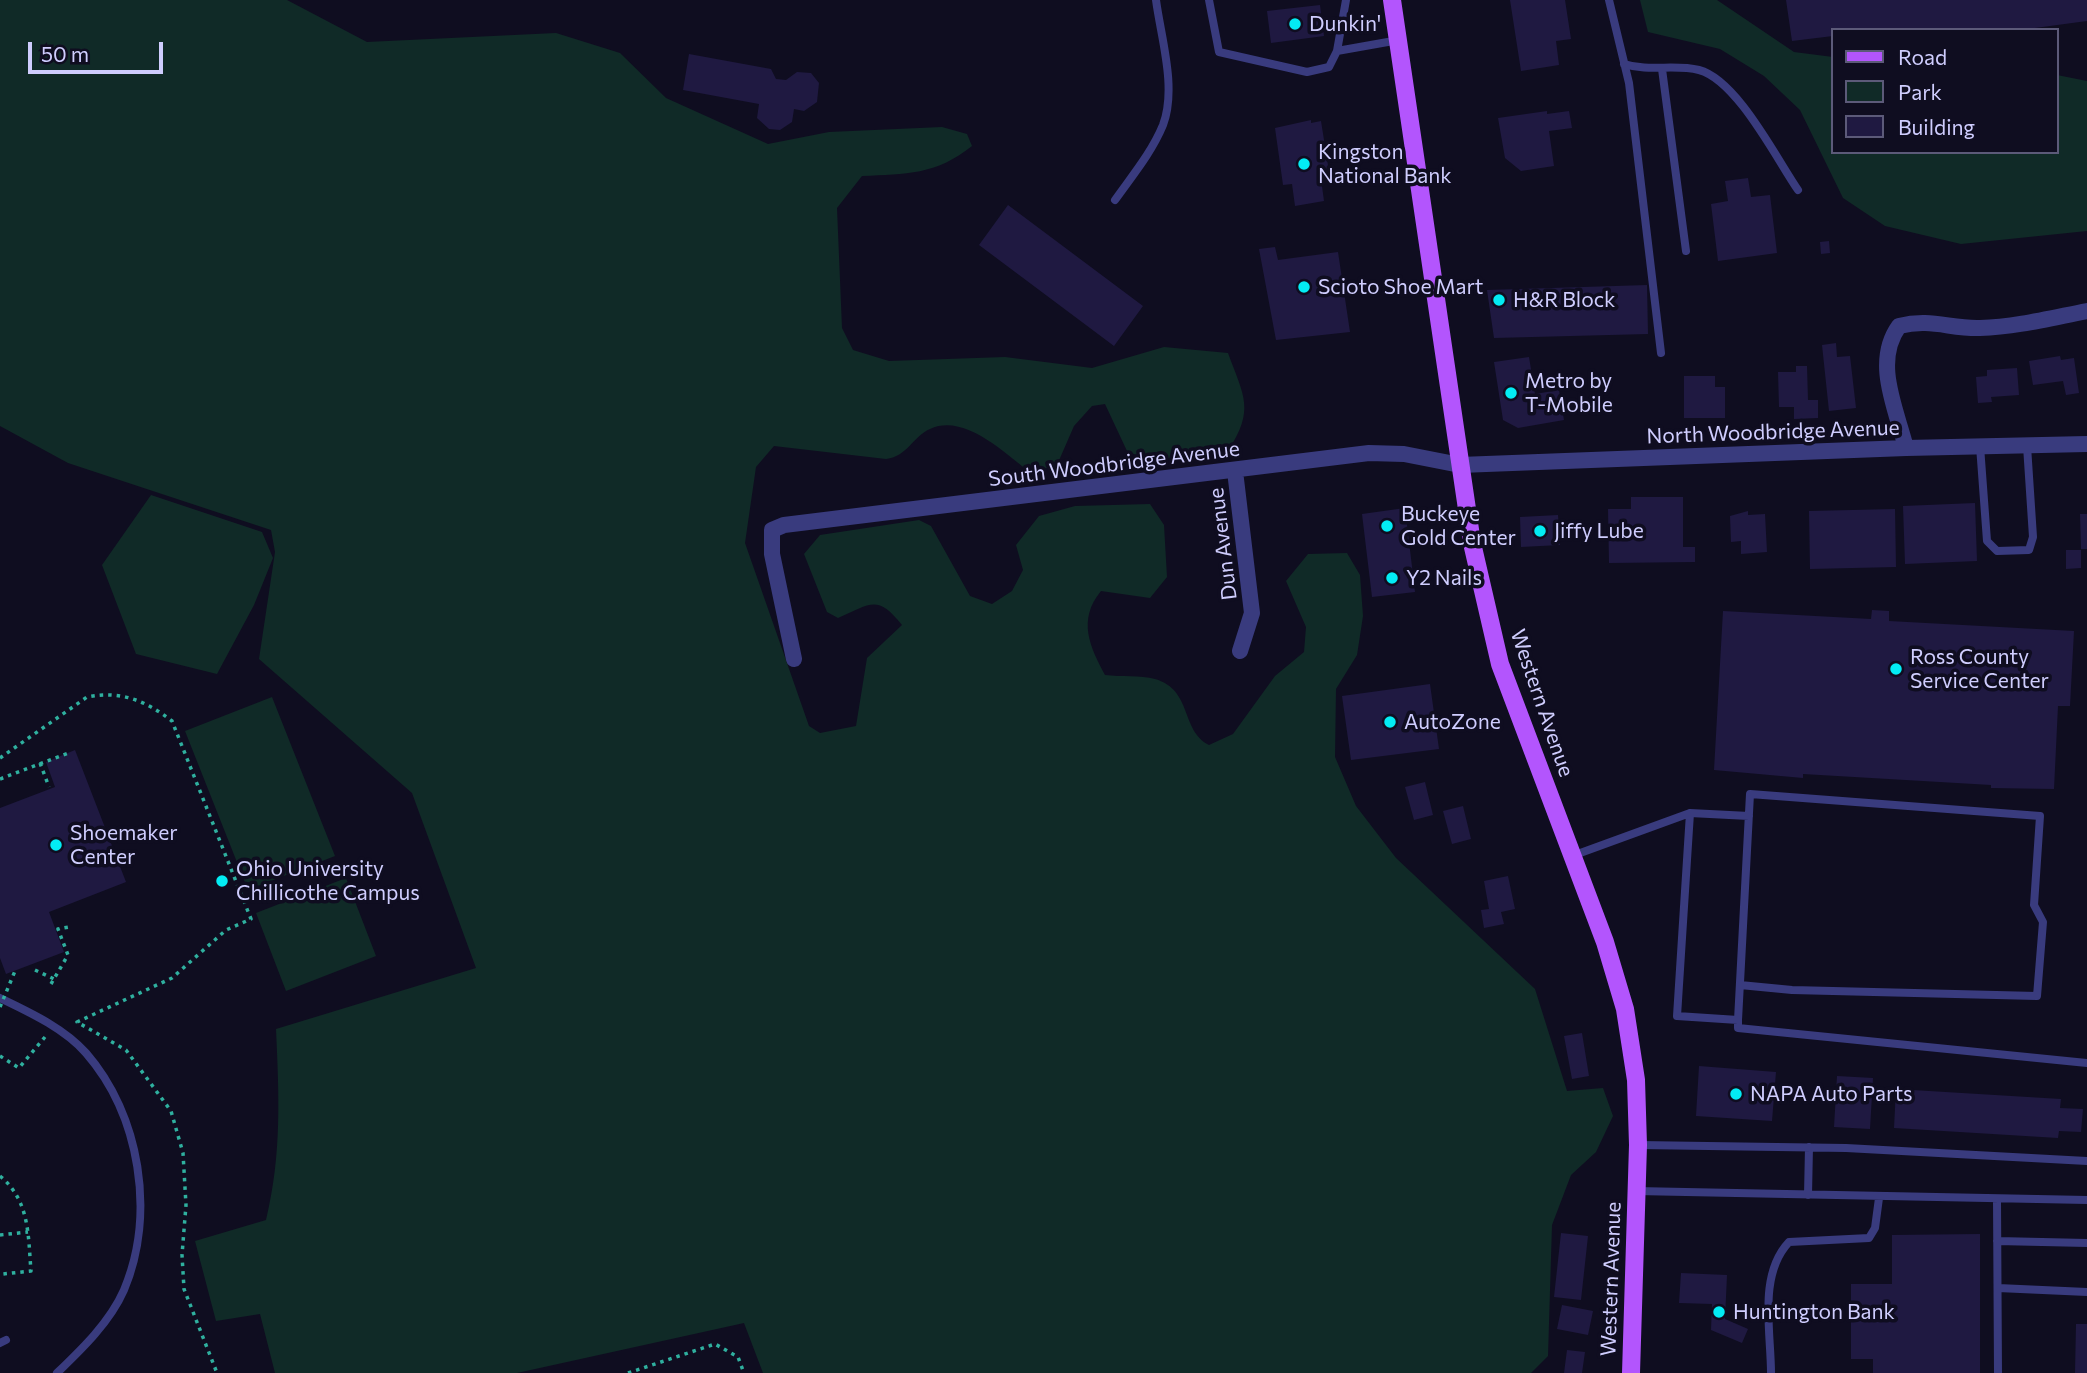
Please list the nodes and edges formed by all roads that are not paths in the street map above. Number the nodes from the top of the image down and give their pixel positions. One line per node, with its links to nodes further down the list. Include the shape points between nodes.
1 (1156, 0): 11 (lane, via 1165,58 1163,124)
2 (1209, 0): 7 (lane, via 1219,52 1307,72 1329,67)
3 (1346, 0): 7 (lane)
4 (1392, 0): 6 (main road, Western Avenue)
5 (1609, 0): 8 (lane)
6 (1399, 40): 7 (lane); 19 (main road, Western Avenue)
7 (1337, 51)
8 (1624, 64): 9 (lane, via 1641,70); 14 (lane)
9 (1662, 69): 10 (lane, via 1699,70 1719,78); 12 (lane)
10 (1798, 190)
11 (1115, 200)
12 (1686, 251)
13 (2087, 311): 18 (street, via 2015,326 1976,328 1920,321 1899,326 1888,342 1885,367)
14 (1661, 353)
15 (2087, 444): 17 (street, North Woodbridge Avenue)
16 (1980, 446): 17 (street, North Woodbridge Avenue); 17 (lane, via 1987,541 1997,551 2009,552 2029,550 2033,537); 18 (street, North Woodbridge Avenue)
17 (2027, 446)
18 (1906, 448): 19 (street, North Woodbridge Avenue)
19 (1460, 465): 20 (street, South Woodbridge Avenue, via 1404,454 1369,453); 25 (main road, Western Avenue, via 1472,543 1500,664)
20 (1236, 471): 21 (street, Dun Avenue, via 1252,613); 22 (street, South Woodbridge Avenue, via 772,530 772,554)
21 (1240, 651)
22 (794, 659)
23 (1690, 813): 24 (lane); 25 (lane); 28 (lane, via 1677,1016)
24 (1749, 816): 26 (lane); 26 (lane, via 1750,794 2040,816 2034,905 2043,922 2037,996)
25 (1572, 856): 30 (main road, Western Avenue, via 1625,1009 1636,1080)
26 (1740, 985): 28 (lane)
27 (0, 998): 42 (lane, via 37,1016 85,1052 114,1097 132,1140 141,1190 138,1236 124,1290 89,1342)
28 (1738, 1020): 29 (lane, via 1738,1028)
29 (2087, 1063)
30 (1638, 1145): 31 (lane); 33 (main road, Western Avenue)
31 (1809, 1147): 32 (lane); 34 (lane)
32 (2087, 1161)
33 (1636, 1191): 34 (lane); 43 (main road, Western Avenue)
34 (1808, 1195): 35 (lane)
35 (1879, 1198): 36 (lane); 44 (lane, via 1869,1238 1789,1242 1773,1263)
36 (1997, 1200): 37 (lane); 38 (lane)
37 (2087, 1200)
38 (1997, 1241): 39 (lane); 40 (lane)
39 (2087, 1243)
40 (1998, 1288): 41 (lane); 45 (lane)
41 (2087, 1292)
42 (57, 1373)
43 (1631, 1373)
44 (1772, 1373)
45 (1998, 1373)

